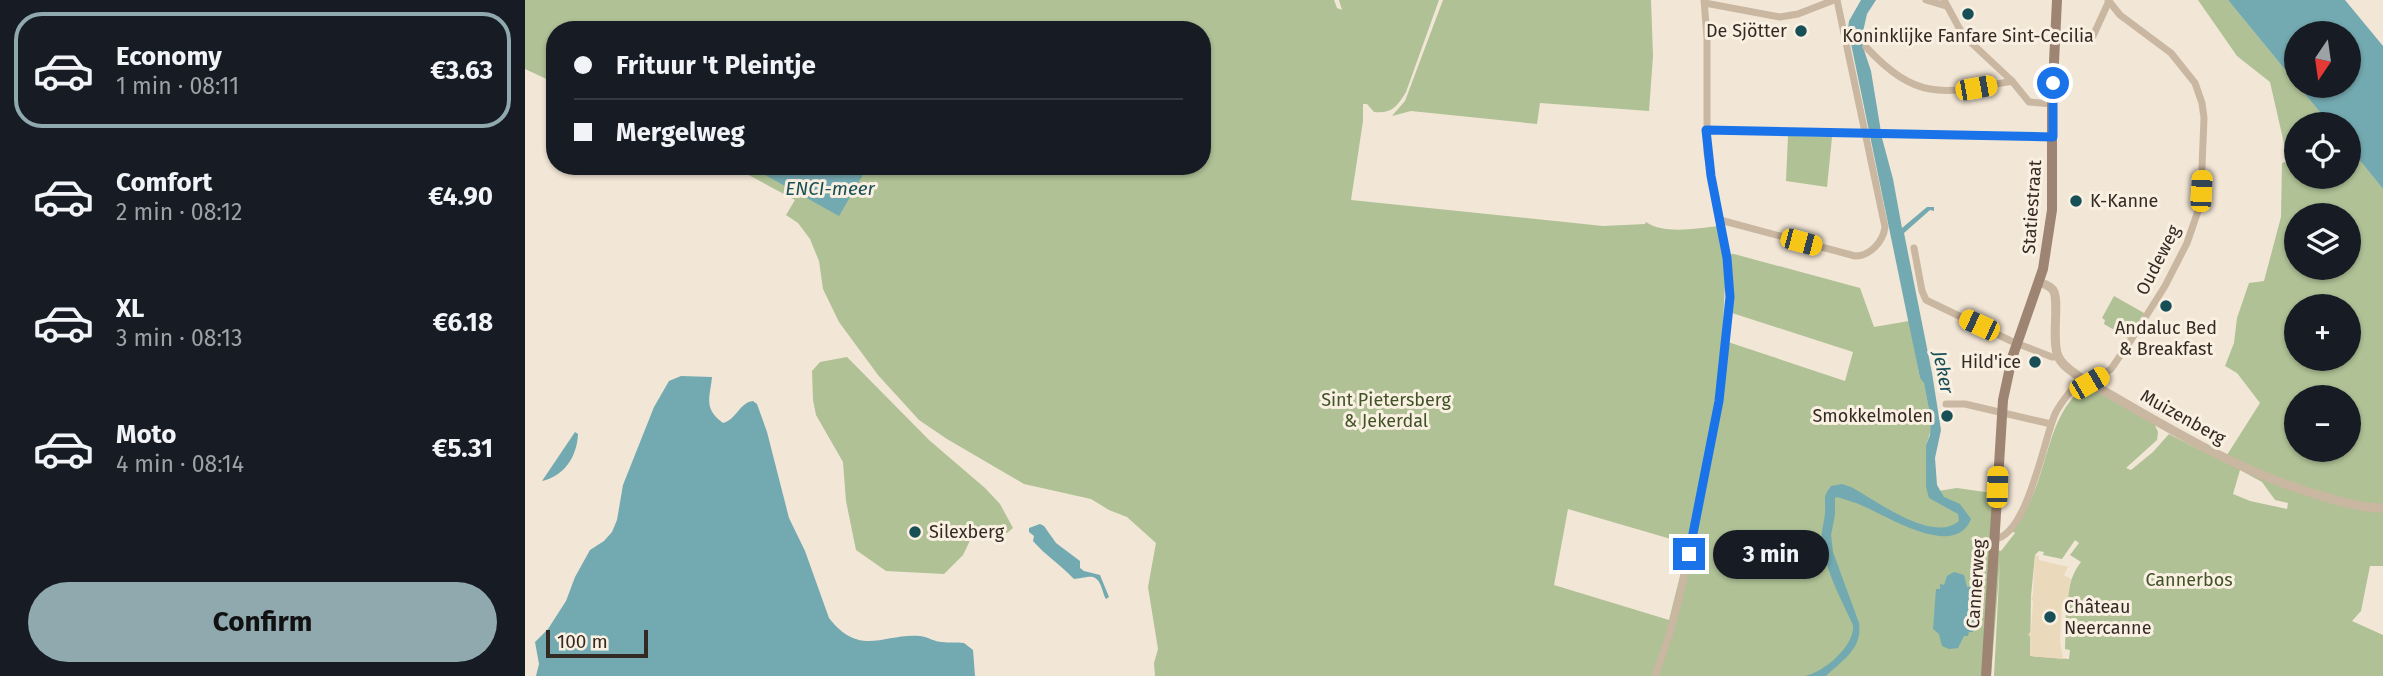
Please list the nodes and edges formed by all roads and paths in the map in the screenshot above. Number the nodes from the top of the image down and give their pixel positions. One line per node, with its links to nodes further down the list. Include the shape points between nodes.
1 (1835, 0): 4 (street, via 1780,17); 12 (street)
2 (1926, 0): 6 (street)
3 (2057, 0): 10 (main road, Statiestraat)
4 (1705, 1): 11 (street)
5 (2108, 1): 7 (street); 19 (street, Oudeweg, via 2171,53 2195,83 2204,118 2201,191 2187,243 2165,286 2111,369)
6 (1945, 3): 9 (street, via 1963,35)
7 (2093, 36)
8 (1866, 47): 9 (street, via 1892,73 1940,92)
9 (2012, 81): 10 (street, via 2029,102)
10 (2052, 104): 13 (main road, Statiestraat)
11 (1706, 130): 12 (street); 14 (street)
12 (1866, 133): 13 (street); 14 (street, via 1885,227 1883,237 1868,253 1855,256)
13 (2053, 137): 16 (main road, Statiestraat, via 2052,210)
14 (1720, 220): 26 (street, via 1730,284 1719,401 1675,615)
15 (1914, 248): 17 (street, via 1926,300)
16 (2039, 282): 17 (main road, Statiestraat); 18 (street, via 2056,294)
17 (2017, 343): 18 (street); 21 (main road, Statiestraat)
18 (2058, 357): 19 (street, Muizenberg)
19 (2085, 380): 22 (street, Oudeweg, via 2057,409); 24 (street, Muizenberg, via 2267,479 2343,503)
20 (1946, 404): 21 (street)
21 (2001, 411): 22 (street); 23 (main road, Statiestraat)
22 (2052, 424): 25 (street, Oudeweg, via 2026,502 2008,533)
23 (1997, 495): 25 (main road, Cannerweg)
24 (2383, 508)
25 (1994, 539): 27 (main road, Cannerweg)
26 (1655, 676)
27 (1986, 676)

